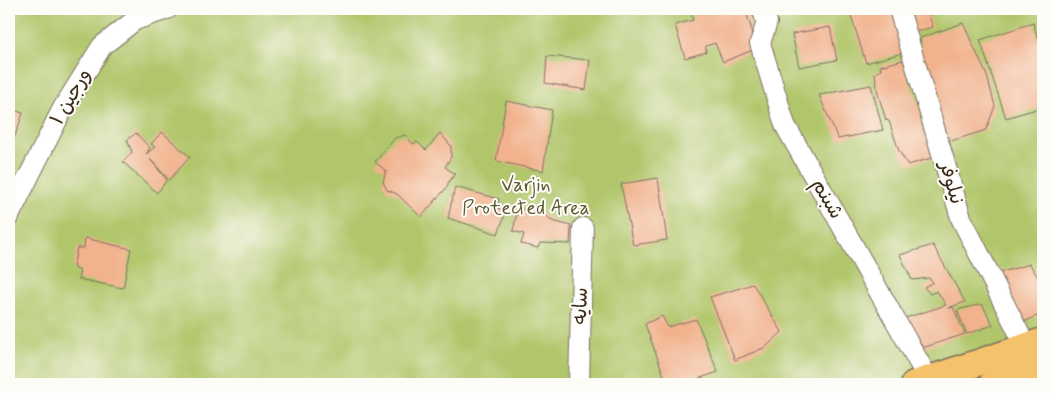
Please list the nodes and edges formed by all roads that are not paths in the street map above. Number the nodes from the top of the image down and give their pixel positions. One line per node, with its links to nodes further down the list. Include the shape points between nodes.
1 (167, 9): 4 (street, ورجین ۱, via 136,20 102,46 63,108)
2 (762, 9): 8 (street, شبنم, via 767,22 760,43 784,125)
3 (899, 9): 6 (street, نیلوفر, via 961,218)
4 (9, 216)
5 (584, 228): 9 (street, سایه)
6 (1034, 344): 8 (main road)
7 (1043, 368): 10 (main road)
8 (922, 382)
9 (579, 384)
10 (992, 384)

